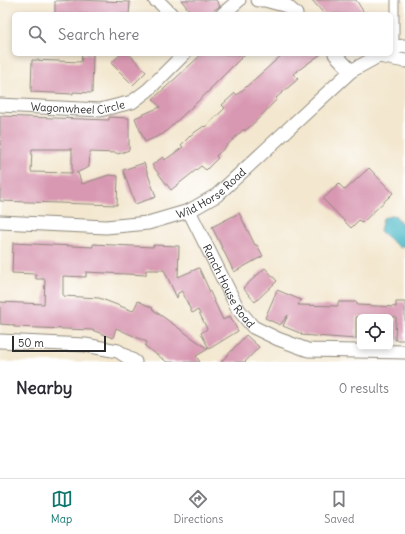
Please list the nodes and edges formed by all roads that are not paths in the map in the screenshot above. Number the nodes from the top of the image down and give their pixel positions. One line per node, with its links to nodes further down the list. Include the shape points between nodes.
1 (155, 0): 5 (street)
2 (239, 0): 6 (street)
3 (258, 0): 7 (street, via 287,6)
4 (395, 0): 8 (lane)
5 (169, 12)
6 (225, 12)
7 (294, 12)
8 (398, 52)
9 (182, 56): 13 (street, Wagonwheel Circle, via 148,90 132,102 100,110)
10 (337, 56): 12 (street)
11 (378, 56): 12 (street, Wild Horse Road)
12 (351, 72): 14 (street, Wild Horse Road, via 217,194)
13 (0, 105)
14 (189, 211): 15 (street, Wild Horse Road, via 148,223 106,227); 18 (street, Ranch House Road, via 238,309 253,327)
15 (0, 222)
16 (0, 341): 19 (street, via 85,345 118,351)
17 (405, 352): 18 (street, Ranch House Road)
18 (308, 356)
19 (135, 362)

